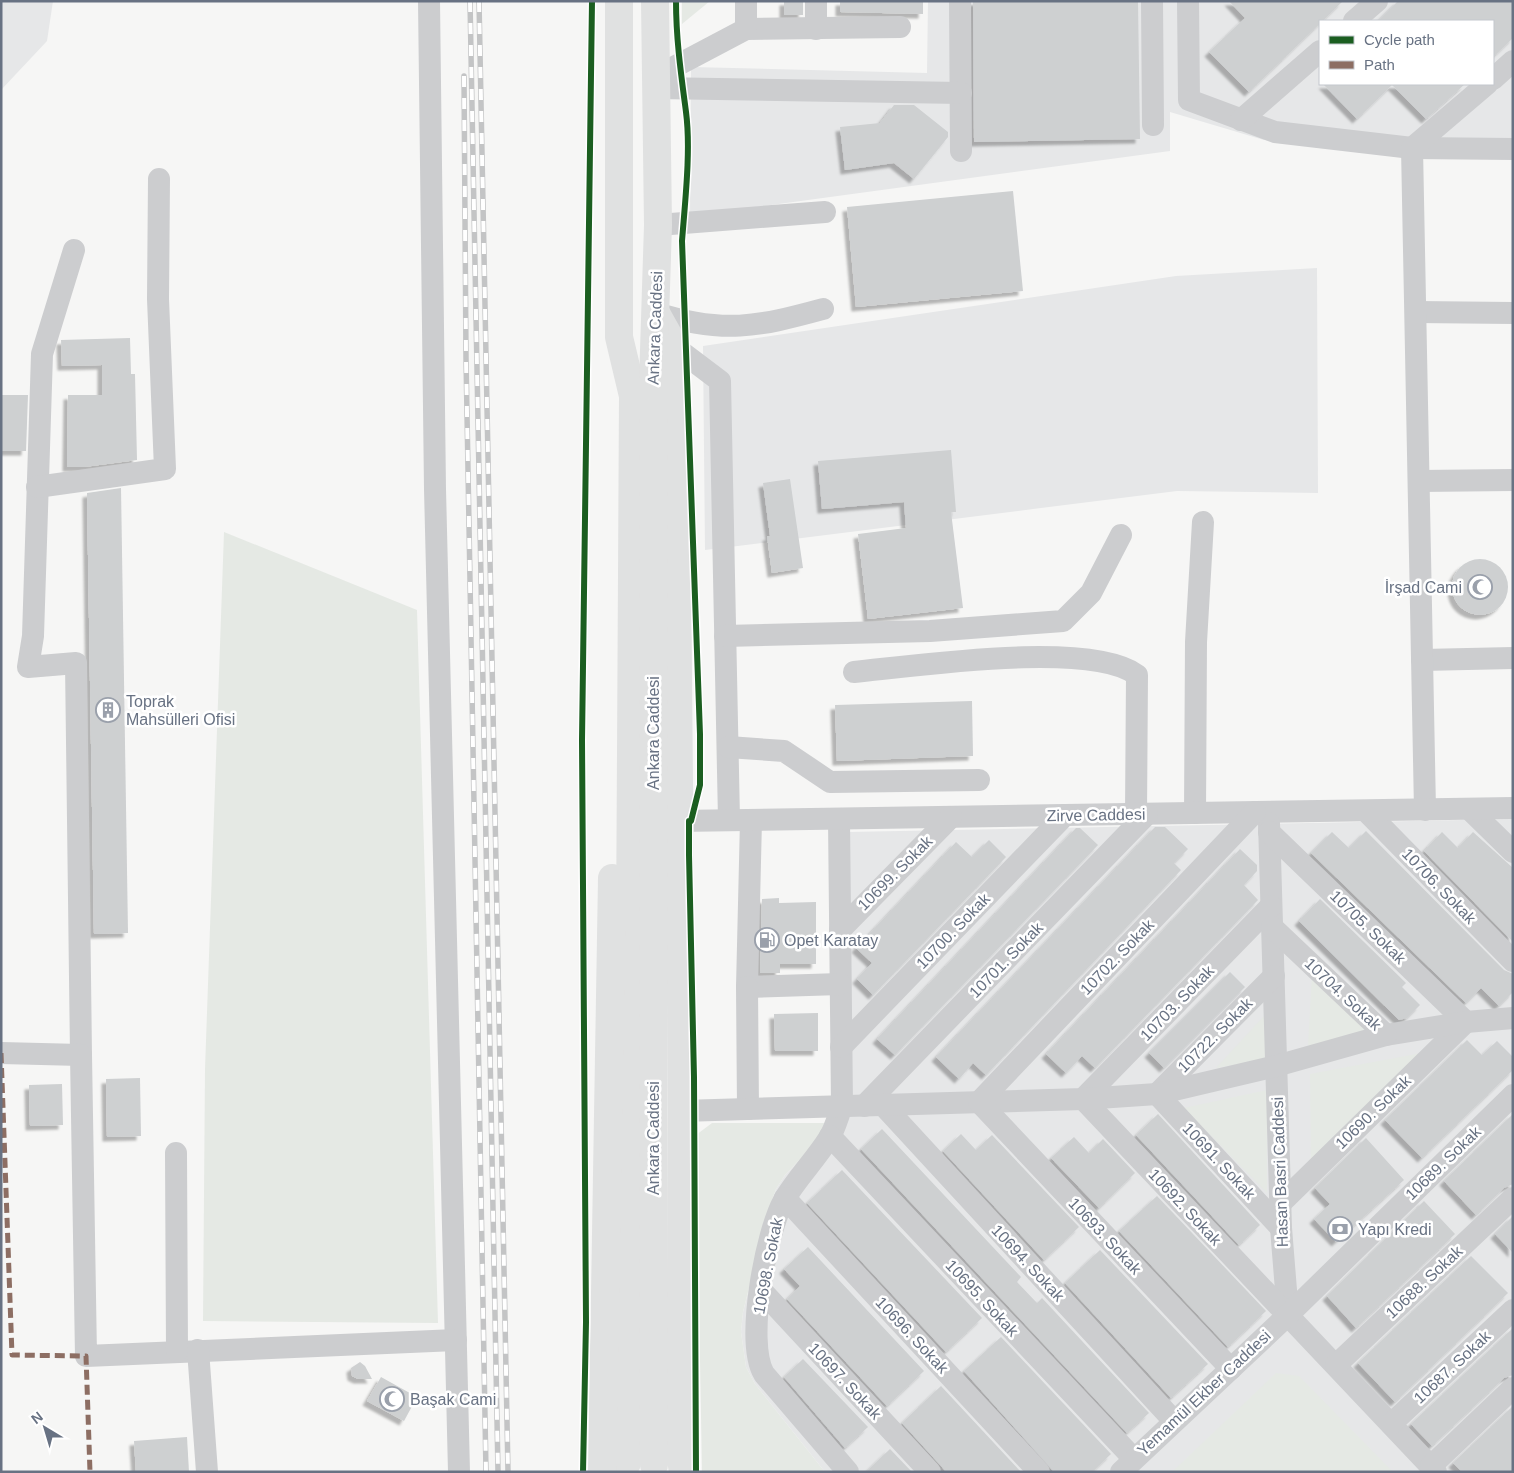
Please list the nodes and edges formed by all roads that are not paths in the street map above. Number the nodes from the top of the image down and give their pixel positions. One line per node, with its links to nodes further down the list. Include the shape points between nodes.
1 (429, 1): 89 (street, via 435,489)
2 (620, 1): 33 (highway, Ankara Caddesi)
3 (655, 1): 17 (highway, Ankara Caddesi)
4 (746, 1): 12 (street)
5 (816, 1): 13 (street)
6 (960, 1): 19 (street)
7 (1152, 1): 21 (street)
8 (1188, 1): 20 (street, via 1189,100)
9 (1377, 1): 10 (street)
10 (1355, 20)
11 (900, 27): 13 (street)
12 (746, 29): 13 (street); 17 (street)
13 (816, 29)
14 (1319, 52): 20 (street)
15 (1513, 61): 16 (street)
16 (1494, 77)
17 (656, 82): 19 (street); 27 (highway, Ankara Caddesi)
18 (1486, 85): 22 (street)
19 (961, 93): 24 (street)
20 (1242, 120): 22 (street, via 1275,132)
21 (1154, 125)
22 (1412, 148): 23 (street); 30 (street)
23 (1513, 149)
24 (961, 151)
25 (159, 178): 37 (street, via 158,299 165,469)
26 (825, 212): 27 (street)
27 (658, 225): 31 (highway, Ankara Caddesi)
28 (74, 250): 37 (street, via 42,354)
29 (823, 309): 31 (street, via 767,324 722,327 686,322)
30 (1416, 312): 32 (street); 36 (street)
31 (656, 313): 33 (highway, Ankara Caddesi, via 641,1464 633,396); 34 (highway)
32 (1513, 313)
33 (619, 337): 100 (highway)
34 (675, 347): 40 (street, via 720,381); 57 (highway)
35 (1513, 480): 36 (street)
36 (1419, 481): 42 (street)
37 (38, 487): 70 (street, via 33,636 28,667 76,663)
38 (1203, 522): 50 (street, via 1196,642)
39 (1121, 535): 40 (street, via 1091,593 1063,621 930,631)
40 (725, 636): 44 (street)
41 (1513, 658): 42 (street)
42 (1422, 660): 48 (street)
43 (854, 672): 51 (street, via 1010,657 1082,659 1126,667 1137,675)
44 (728, 747): 45 (street, via 784,750 830,782); 56 (street)
45 (979, 780)
46 (1513, 808): 47 (street, Zirve Caddesi)
47 (1470, 809): 48 (street, Zirve Caddesi); 58 (street)
48 (1425, 810): 49 (street, Zirve Caddesi)
49 (1366, 811): 55 (street, Zirve Caddesi); 61 (street, 10706. Sokak)
50 (1195, 813): 51 (street, Zirve Caddesi); 55 (street, Zirve Caddesi)
51 (1142, 814): 52 (street, Zirve Caddesi); 76 (street, 10701. Sokak)
52 (1065, 815): 53 (street, Zirve Caddesi); 68 (street, 10700. Sokak)
53 (951, 817): 54 (street, Zirve Caddesi); 60 (street, 10699. Sokak)
54 (838, 818): 56 (street, Zirve Caddesi); 60 (street)
55 (1264, 819): 59 (street, Hasan Basri Caddesi); 66 (street, 10705. Sokak); 75 (street, 10702. Sokak)
56 (740, 820): 57 (street, Zirve Caddesi); 64 (street)
57 (678, 821): 79 (highway)
58 (1513, 852)
59 (1272, 916): 62 (street, Hasan Basri Caddesi); 67 (street, 10704. Sokak); 74 (street, 10703. Sokak)
60 (840, 930): 63 (street)
61 (1513, 961)
62 (1274, 976): 71 (street, Hasan Basri Caddesi); 72 (street, 10722. Sokak)
63 (840, 984): 64 (street); 68 (street)
64 (747, 987): 78 (street)
65 (1513, 1018): 66 (street, 10704. Sokak)
66 (1466, 1022): 67 (street, 10704. Sokak); 84 (street, 10690. Sokak)
67 (1386, 1035): 71 (street)
68 (841, 1047): 77 (street)
69 (1, 1053): 70 (street)
70 (81, 1055): 90 (street, via 86,1356)
71 (1276, 1066): 72 (street); 84 (street, Hasan Basri Caddesi)
72 (1157, 1094): 74 (street); 85 (street, 10691. Sokak)
73 (1513, 1094): 88 (street, 10689. Sokak)
74 (1083, 1099): 75 (street); 88 (street, 10692. Sokak)
75 (979, 1102): 76 (street); 92 (street, 10693. Sokak)
76 (874, 1105): 77 (street); 94 (street, 10694. Sokak)
77 (842, 1106): 78 (street); 80 (street, 10698. Sokak)
78 (748, 1109): 79 (street)
79 (682, 1111): 101 (highway, via 680,1453)
80 (830, 1136): 82 (street, 10698. Sokak); 96 (street, 10695. Sokak)
81 (176, 1153): 90 (street)
82 (785, 1198): 86 (street, 10698. Sokak); 104 (street, 10696. Sokak)
83 (1513, 1198): 91 (street, 10688. Sokak)
84 (1280, 1203): 85 (street, Hasan Basri Caddesi)
85 (1281, 1228): 88 (street, Hasan Basri Caddesi)
86 (760, 1290): 102 (street, 10698. Sokak, via 756,1342 759,1365); 103 (street, 10697. Sokak)
87 (1513, 1310): 95 (street, 10687. Sokak)
88 (1288, 1315): 91 (street); 92 (street, Yemamül Ekber Caddesi)
89 (456, 1340): 90 (street); 99 (street)
90 (187, 1351): 98 (street)
91 (1336, 1365): 95 (street)
92 (1230, 1369): 94 (street, Yemamül Ekber Caddesi)
93 (1513, 1388): 97 (street)
94 (1174, 1421): 96 (street, Yemamül Ekber Caddesi)
95 (1391, 1424): 97 (street)
96 (1128, 1465)
97 (1434, 1469)
98 (207, 1472)
99 (459, 1472)
100 (602, 1472)
101 (683, 1472)
102 (848, 1472)
103 (930, 1472)
104 (1039, 1472)

